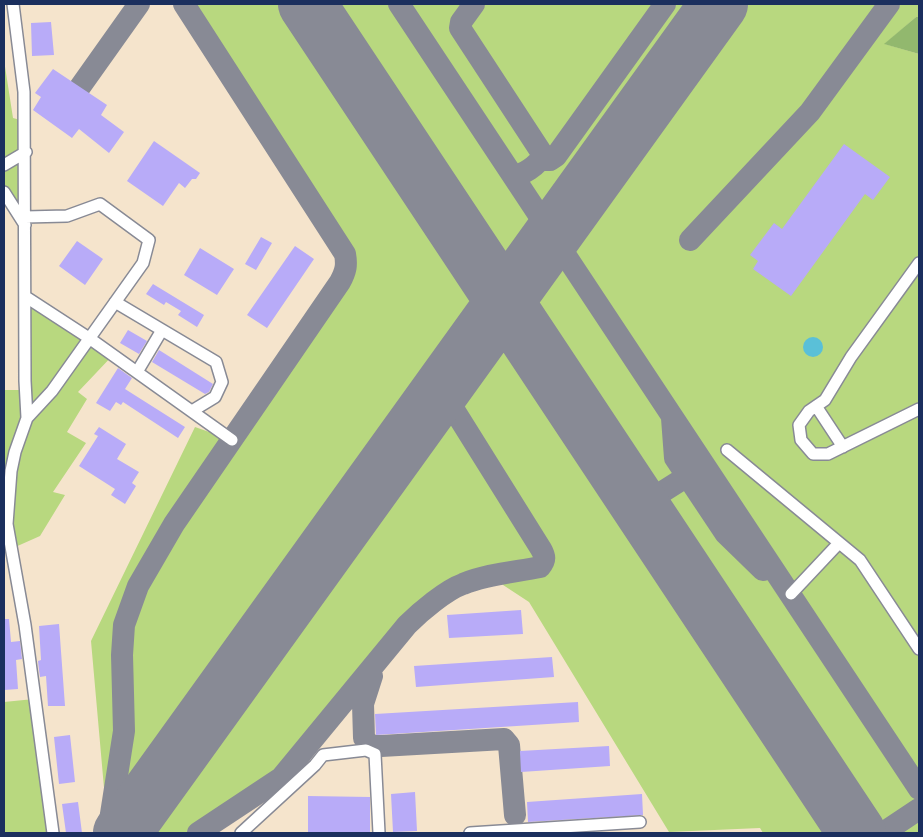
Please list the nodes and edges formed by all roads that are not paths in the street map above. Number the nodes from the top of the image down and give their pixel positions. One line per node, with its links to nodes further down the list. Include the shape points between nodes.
1 (13, 4): 2 (street, via 24,92)
2 (26, 152): 3 (street); 5 (street)
3 (4, 165)
4 (4, 192): 5 (street)
5 (25, 221): 7 (street); 8 (street, via 67,216 100,204 150,240 143,263)
6 (919, 263): 12 (street)
7 (26, 297): 10 (street); 15 (street)
8 (115, 302): 9 (street); 10 (street)
9 (162, 330): 11 (street); 14 (street, via 216,362 222,382 215,397)
10 (89, 338): 11 (street); 15 (street, via 52,391)
11 (137, 372): 14 (street)
12 (820, 403): 17 (street); 17 (street, via 799,425 801,440 813,454 828,454)
13 (919, 410): 17 (street)
14 (192, 412): 16 (street)
15 (27, 418): 19 (street, via 11,471)
16 (232, 440)
17 (843, 447)
18 (727, 450): 20 (street)
19 (5, 524): 24 (street, via 25,625)
20 (838, 542): 21 (street); 22 (street, via 860,560)
21 (791, 594)
22 (919, 649)
23 (640, 822): 27 (street)
24 (53, 833)
25 (241, 833): 26 (street, via 323,755 366,750 374,754)
26 (379, 833)
27 (470, 833)

